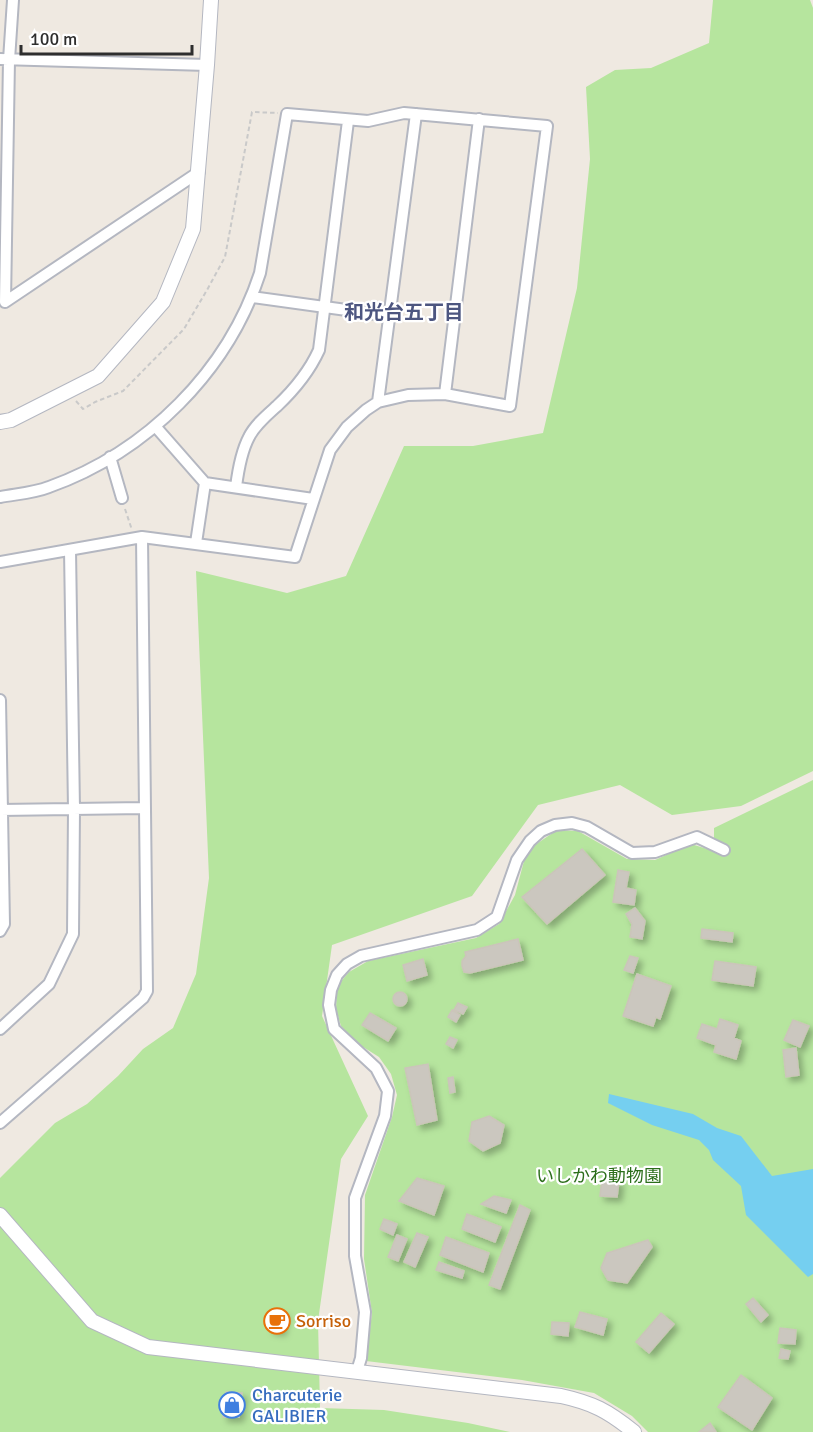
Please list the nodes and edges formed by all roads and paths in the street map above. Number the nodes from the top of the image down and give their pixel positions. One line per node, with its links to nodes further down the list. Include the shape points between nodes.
1 (13, 0): 3 (street)
2 (211, 0): 4 (street)
3 (5, 59): 4 (street); 11 (street)
4 (207, 65): 9 (street)
5 (287, 114): 8 (street); 10 (street, via 261,273); 14 (path, via 252,112 225,257 184,329 123,391 83,410)
6 (416, 114): 7 (street); 8 (street); 13 (street)
7 (479, 119): 15 (street); 15 (street, via 547,126 510,406)
8 (348, 121): 12 (street)
9 (199, 172): 11 (street); 14 (street, via 193,229 164,302 98,376)
10 (252, 297): 12 (street); 18 (street, via 209,371)
11 (2, 300)
12 (325, 308): 13 (street); 21 (street, via 319,350 312,365 249,437)
13 (390, 316): 16 (street)
14 (67, 392): 17 (street)
15 (445, 394): 16 (street, via 408,395)
16 (378, 402): 24 (street, via 347,427 330,450)
17 (0, 422)
18 (155, 426): 19 (street); 20 (street)
19 (110, 457): 22 (street, via 48,488); 23 (street)
20 (205, 483): 21 (street); 26 (street)
21 (236, 488): 24 (street)
22 (0, 497)
23 (122, 498): 25 (path)
24 (313, 499): 26 (street, via 295,557)
25 (138, 538): 26 (street); 27 (street); 30 (street)
26 (196, 543)
27 (70, 550): 28 (street); 31 (street)
28 (0, 562)
29 (0, 700): 32 (street)
30 (144, 808): 31 (street); 36 (street, via 147,991)
31 (74, 809): 32 (street); 35 (street, via 73,934 49,984)
32 (1, 810): 34 (street, via 4,924)
33 (724, 850): 38 (street, via 697,837 655,852 632,853 587,827 572,823 555,825 530,841 517,860 497,917 477,930 361,956 337,975 329,1005 333,1029 376,1068 388,1091 385,1116 355,1198 356,1256 365,1312)
34 (0, 931)
35 (0, 1029)
36 (0, 1123)
37 (0, 1215): 38 (street, via 92,1321 123,1337 148,1347)
38 (357, 1371): 39 (street, via 589,1402)
39 (634, 1432)

